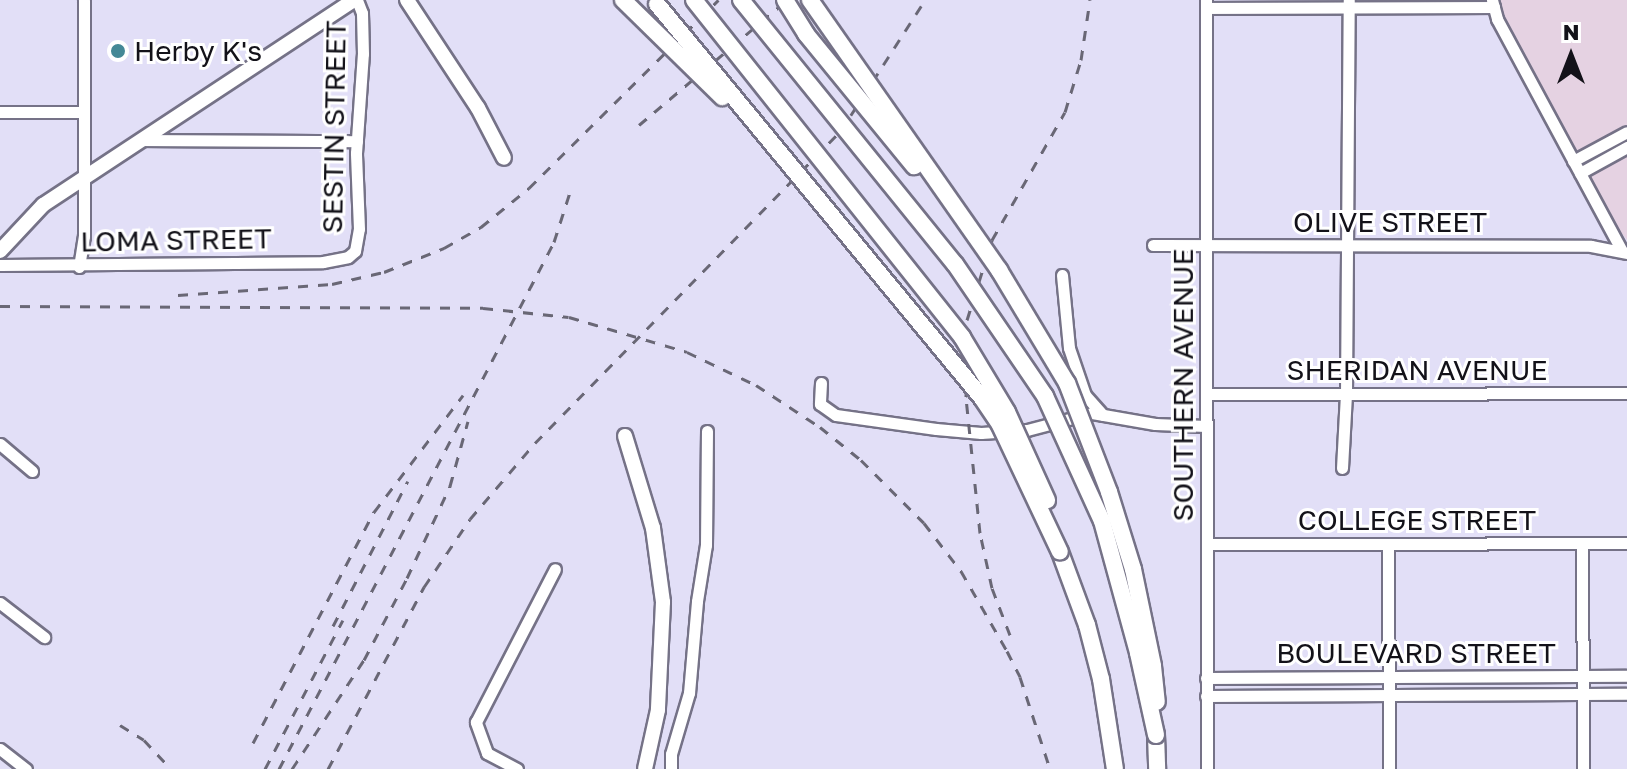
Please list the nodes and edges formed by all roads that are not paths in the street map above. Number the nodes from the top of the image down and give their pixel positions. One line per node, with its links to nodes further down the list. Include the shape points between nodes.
1 (84, 0): 14 (street)
2 (356, 0): 16 (main road); 17 (street, SESTIN STREET, via 363,41)
3 (409, 0): 20 (main road)
4 (623, 0): 19 (highway, bridge)
5 (654, 0): 19 (highway, bridge)
6 (694, 0): 49 (highway, bridge, via 962,337 1029,457)
7 (741, 0): 61 (highway, bridge, via 955,264 1045,396 1102,521)
8 (785, 0): 32 (highway, bridge, via 806,34)
9 (810, 0): 32 (highway, bridge)
10 (1206, 4): 11 (street); 25 (street, SOUTHERN AVENUE)
11 (1349, 4): 12 (street); 26 (street)
12 (1493, 4): 21 (street)
13 (0, 112): 14 (street)
14 (83, 112): 23 (street)
15 (1627, 132): 21 (street)
16 (141, 140): 17 (street); 23 (main road)
17 (357, 141): 28 (street, SESTIN STREET, via 359,229)
18 (1627, 147): 22 (street)
19 (776, 149): 49 (highway, bridge, via 982,398)
20 (504, 158)
21 (1573, 161): 22 (street)
22 (1580, 173): 29 (street)
23 (84, 178): 27 (main road, via 35,211); 31 (street)
24 (1153, 245): 25 (street, OLIVE STREET)
25 (1206, 246): 26 (street, OLIVE STREET); 36 (street, SOUTHERN AVENUE)
26 (1346, 246): 29 (street, OLIVE STREET, via 1591,246); 37 (street)
27 (0, 251)
28 (351, 254): 31 (street, LOMA STREET, via 323,262)
29 (1625, 254)
30 (0, 265): 31 (street, LOMA STREET)
31 (79, 267)
32 (999, 270): 61 (highway, bridge, via 1067,383 1109,492 1148,635)
33 (1062, 275): 38 (street, via 1069,348 1085,395)
34 (821, 383): 38 (street, via 820,404 836,415 936,429 1027,430 1074,416)
35 (1627, 393): 37 (street, SHERIDAN AVENUE)
36 (1206, 394): 37 (street, SHERIDAN AVENUE); 39 (street, SOUTHERN AVENUE)
37 (1346, 394): 43 (street)
38 (1103, 415): 39 (street)
39 (1206, 426): 47 (street, SOUTHERN AVENUE)
40 (707, 431): 66 (street, via 706,545 689,693)
41 (625, 436): 65 (main road, via 653,528 663,602 658,710)
42 (0, 444): 44 (street)
43 (1342, 468)
44 (32, 471)
45 (1582, 543): 46 (street, COLLEGE STREET); 48 (street, COLLEGE STREET); 53 (street)
46 (1627, 543)
47 (1207, 544): 48 (street, COLLEGE STREET); 56 (street, SOUTHERN AVENUE)
48 (1388, 544): 55 (street)
49 (1060, 552): 67 (highway, via 1101,679)
50 (555, 569): 64 (street, via 476,722 487,753)
51 (0, 603): 52 (street)
52 (44, 637)
53 (1582, 676): 54 (street, BOULEVARD STREET); 55 (street, BOULEVARD STREET); 57 (street)
54 (1627, 676)
55 (1388, 677): 56 (street, BOULEVARD STREET); 59 (street)
56 (1206, 678): 60 (street, SOUTHERN AVENUE)
57 (1582, 694): 58 (street, BOULEVARD STREET); 59 (street, BOULEVARD STREET); 71 (street)
58 (1627, 694)
59 (1389, 695): 60 (street, BOULEVARD STREET); 70 (street)
60 (1206, 696): 69 (street, SOUTHERN AVENUE)
61 (1156, 735): 68 (highway)
62 (0, 749): 63 (street)
63 (26, 769)
64 (517, 769)
65 (645, 769)
66 (671, 769)
67 (1115, 769)
68 (1157, 769)
69 (1207, 769)
70 (1389, 769)
71 (1583, 769)

